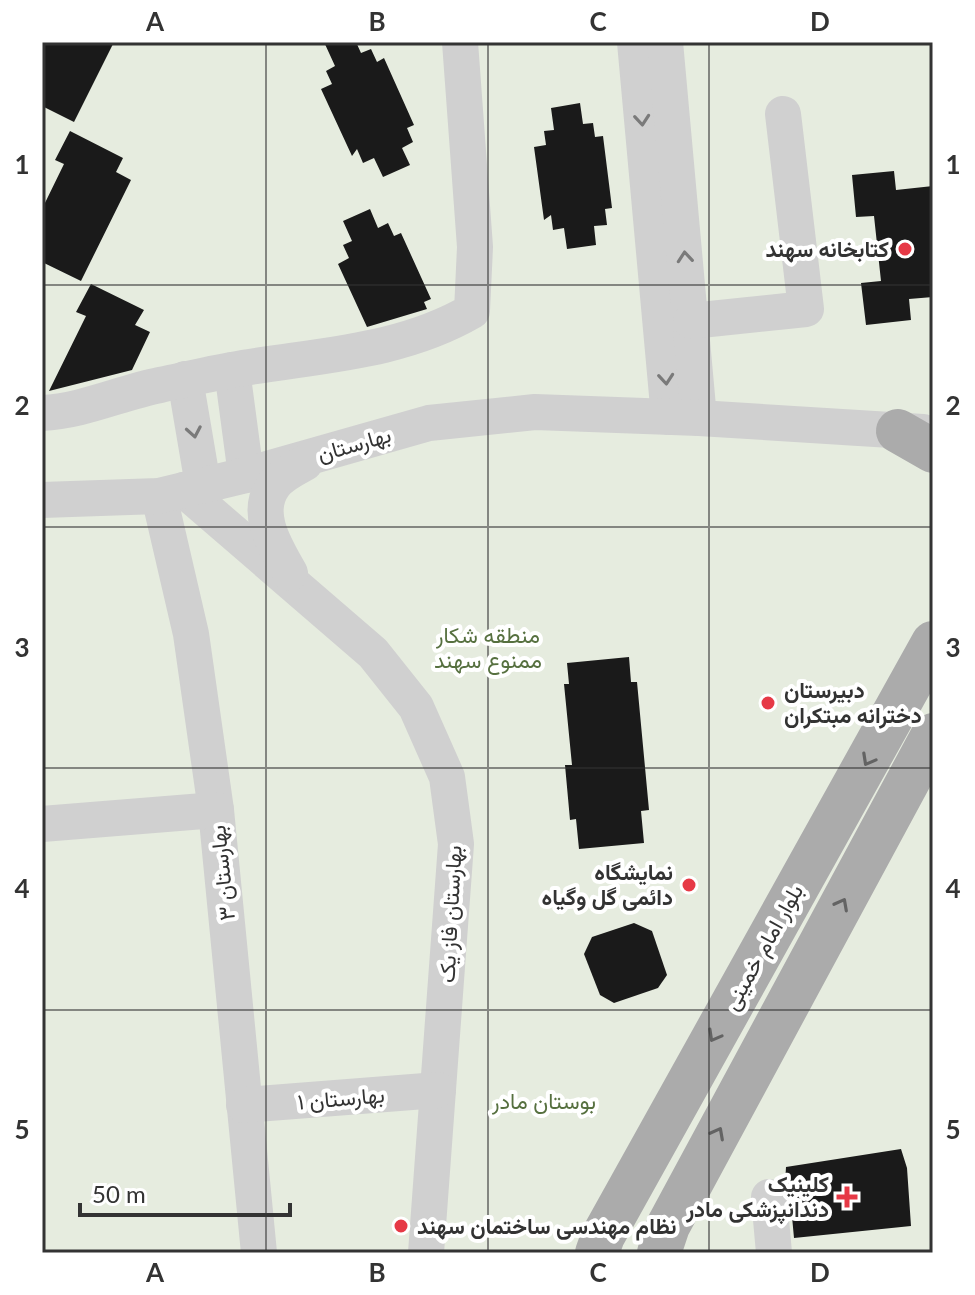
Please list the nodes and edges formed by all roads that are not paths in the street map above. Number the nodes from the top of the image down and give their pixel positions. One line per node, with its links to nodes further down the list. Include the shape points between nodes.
1 (460, 42): 6 (street, via 475,247 472,311 443,328 373,350)
2 (635, 42): 9 (street, one-way to 9)
3 (665, 42): 5 (street, one-way to 3)
4 (783, 114): 5 (street, via 806,309)
5 (691, 321): 9 (street)
6 (232, 370): 7 (street); 12 (street)
7 (185, 379): 8 (street, via 66,412); 13 (street, بهارستان ۳, one-way to 13)
8 (42, 413)
9 (684, 418): 10 (street, بهارستان); 11 (street, بهارستان, via 535,412 429,423)
10 (921, 438)
11 (321, 453): 12 (street, بهارستان); 15 (street, via 272,486 267,504 272,541)
12 (246, 475): 13 (street, بهارستان)
13 (182, 491): 14 (street, بهارستان); 15 (street, بهارستان فاز یک); 18 (street, بهارستان ۳, via 191,634)
14 (42, 500)
15 (299, 588): 20 (street, بهارستان فاز یک, via 373,653 416,707 447,777 456,844)
16 (933, 643): 25 (main road, بلوار امام خمینی, one-way to 25)
17 (933, 735): 26 (main road, one-way to 17, via 668,1226)
18 (216, 810): 19 (street); 21 (street, بهارستان ۳)
19 (42, 824)
20 (438, 1090): 21 (street, بهارستان ۱); 24 (street, بهارستان فاز یک)
21 (244, 1105): 23 (street, بهارستان ۳)
22 (769, 1197): 27 (street)
23 (259, 1253)
24 (426, 1253)
25 (597, 1253)
26 (659, 1253)
27 (774, 1253)

